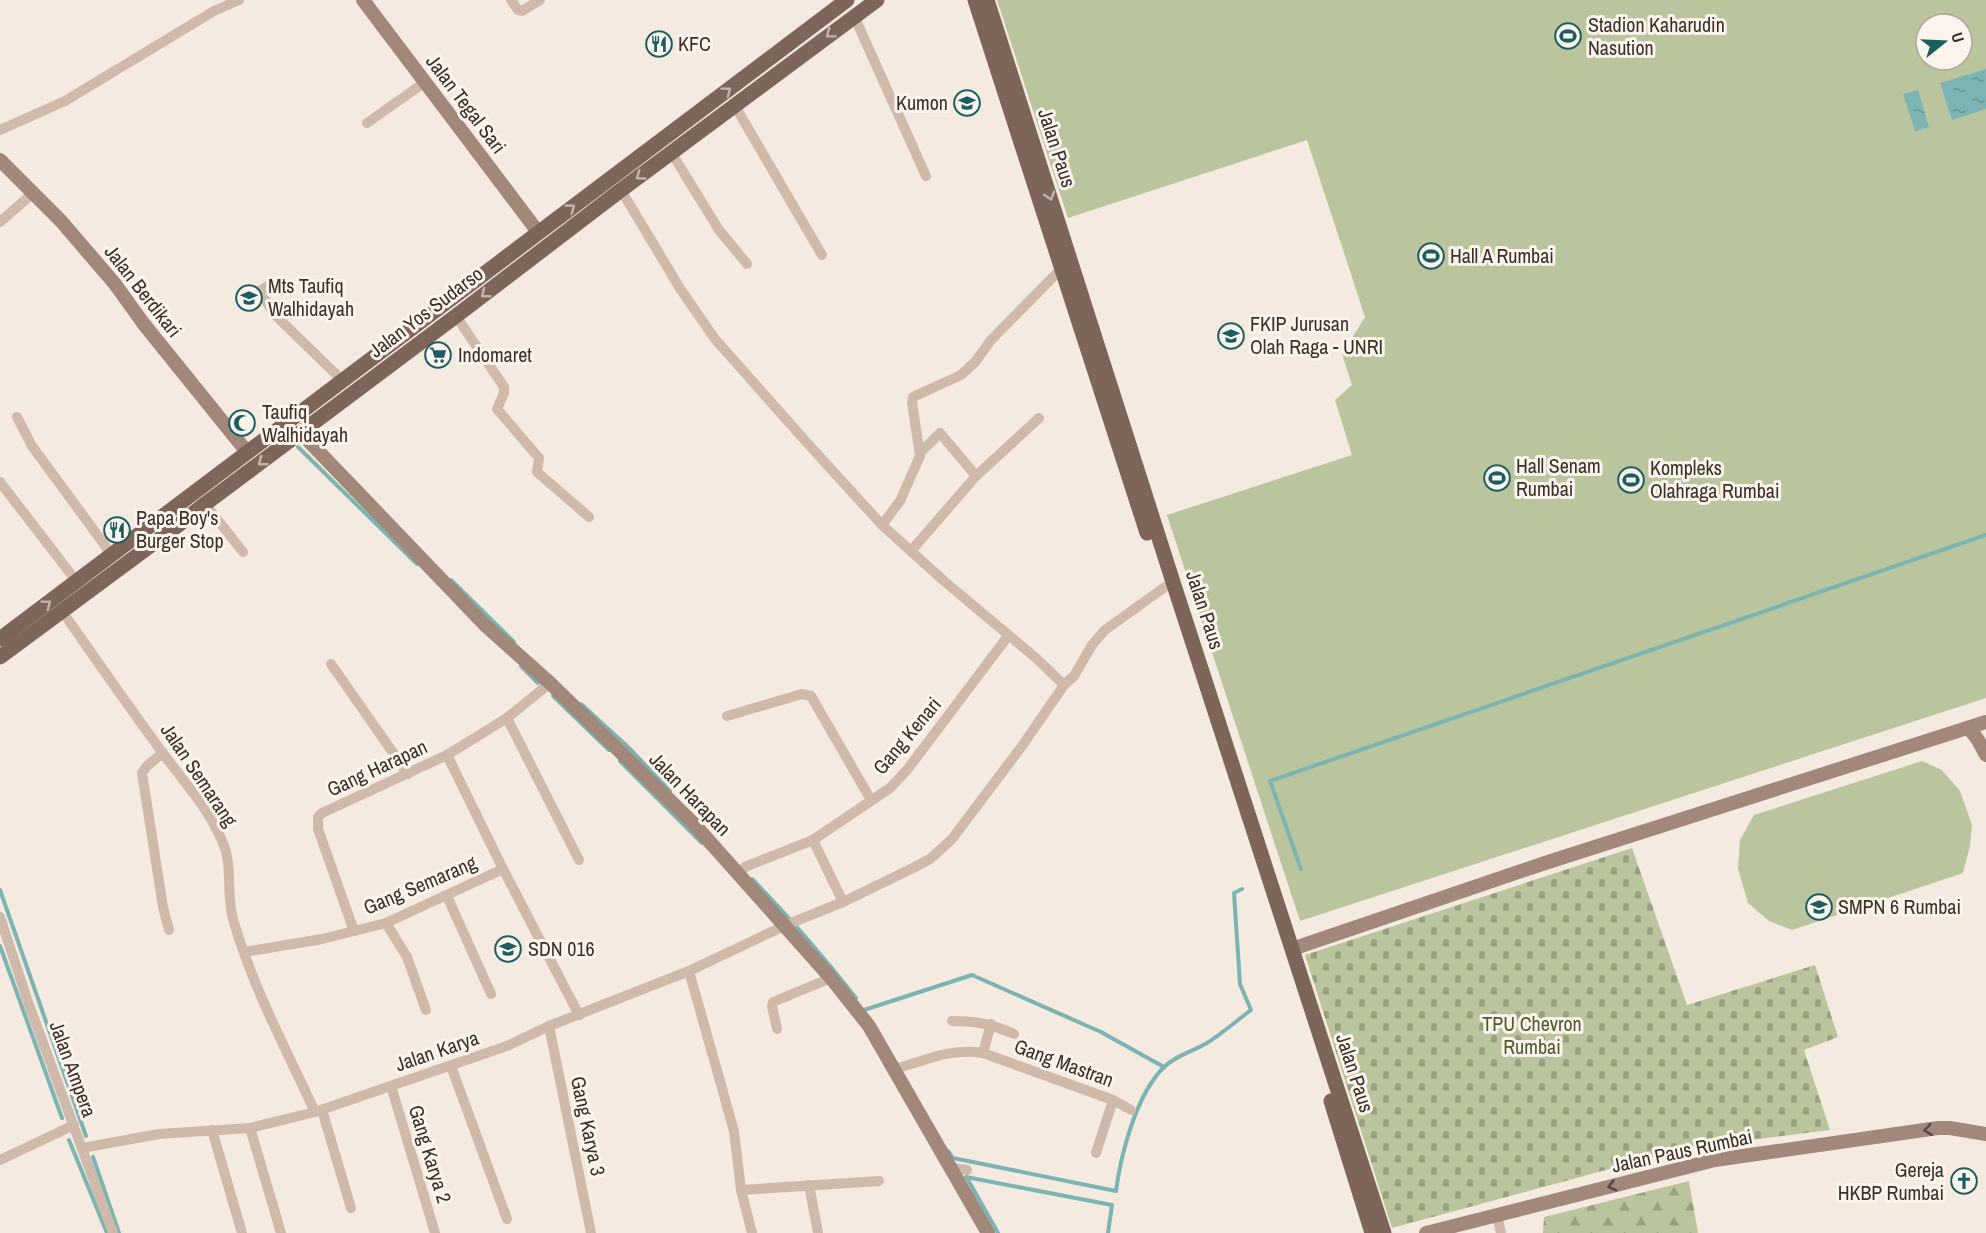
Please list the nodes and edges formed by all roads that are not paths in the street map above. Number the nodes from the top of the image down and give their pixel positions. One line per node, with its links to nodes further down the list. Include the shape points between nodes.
1 (208, 0): 10 (street)
2 (239, 0): 10 (street)
3 (363, 0): 12 (street, Jalan Tegal Sari)
4 (511, 0): 5 (street, via 522,11)
5 (540, 0)
6 (847, 0): 16 (main road, Jalan Yos Sudarso, one-way to 6)
7 (877, 0): 11 (main road, Jalan Yos Sudarso)
8 (975, 0): 26 (main road, Jalan Paus)
9 (987, 0): 74 (main road, Jalan Paus, one-way to 74)
10 (214, 11): 15 (street, via 65,101)
11 (854, 16): 13 (main road, Jalan Yos Sudarso, one-way to 13); 19 (street)
12 (425, 82): 14 (street); 23 (street, Jalan Tegal Sari)
13 (735, 106): 16 (main road, Jalan Yos Sudarso); 24 (street)
14 (367, 123)
15 (0, 130)
16 (685, 133): 17 (main road, Jalan Yos Sudarso); 23 (main road, Jalan Yos Sudarso, one-way to 16)
17 (671, 152): 20 (main road, Jalan Yos Sudarso, one-way to 20); 25 (street, via 719,230)
18 (0, 160): 21 (street, Jalan Berdikari)
19 (926, 176)
20 (621, 190): 28 (main road, Jalan Yos Sudarso, one-way to 28); 40 (street, via 715,339)
21 (32, 194): 22 (street); 33 (street, Jalan Berdikari, via 61,221 115,284)
22 (0, 222)
23 (538, 232): 29 (main road, Jalan Yos Sudarso)
24 (822, 255)
25 (747, 264)
26 (1061, 269): 34 (street, via 991,339 962,375 913,397); 46 (main road, Jalan Paus)
27 (272, 282): 29 (street, via 260,291 274,314)
28 (456, 316): 32 (main road, Jalan Yos Sudarso); 39 (street, via 504,387 497,409 539,458 537,472)
29 (343, 381): 33 (main road, Jalan Yos Sudarso)
30 (17, 417): 44 (street, via 32,446)
31 (1038, 418): 35 (street)
32 (300, 432): 37 (main road, Jalan Yos Sudarso, one-way to 37); 52 (street, Jalan Harapan, via 485,625)
33 (247, 452): 38 (main road, Jalan Yos Sudarso)
34 (921, 452): 35 (street, via 940,432); 40 (street, via 900,501)
35 (976, 476): 42 (street)
36 (0, 482): 45 (street)
37 (205, 504): 41 (main road, Jalan Yos Sudarso); 43 (street)
38 (168, 512): 41 (main road); 44 (main road, Jalan Yos Sudarso)
39 (589, 516)
40 (882, 525): 42 (street)
41 (177, 526): 47 (main road, Jalan Yos Sudarso)
42 (911, 551): 48 (street)
43 (243, 552)
44 (112, 555): 45 (main road, Jalan Yos Sudarso)
45 (77, 582): 49 (main road, Jalan Yos Sudarso, one-way to 45)
46 (1166, 587): 53 (street, Jalan Karya, via 1105,630); 74 (main road, Jalan Paus)
47 (62, 611): 50 (main road, Jalan Yos Sudarso); 58 (street, Jalan Semarang)
48 (1008, 636): 53 (street); 62 (street, Gang Kenari, via 907,770)
49 (0, 639)
50 (0, 657)
51 (331, 664): 61 (street)
52 (548, 684): 55 (street, Gang Harapan); 66 (street, Jalan Harapan)
53 (1064, 685): 68 (street, Jalan Karya, via 952,839 930,859)
54 (727, 716): 62 (street, via 802,694 811,696)
55 (507, 718): 59 (street, Gang Harapan); 64 (street)
56 (1986, 722): 57 (street)
57 (1969, 728): 60 (street); 74 (street, via 1545,863)
58 (163, 753): 72 (street, via 142,773); 75 (street, Jalan Semarang, via 195,794 225,845 231,909)
59 (447, 755): 61 (street, Gang Harapan); 65 (street, Gang Semarang)
60 (1986, 755)
61 (408, 774): 73 (street, Gang Harapan, via 318,817 318,829)
62 (871, 800): 63 (street, Gang Kenari)
63 (813, 840): 66 (street, Gang Kenari); 68 (street)
64 (579, 860)
65 (502, 868): 67 (street, Gang Semarang); 80 (street, Gang Semarang)
66 (742, 869): 71 (street, Jalan Harapan)
67 (447, 896): 70 (street, Gang Semarang); 78 (street)
68 (843, 902): 71 (street, Jalan Karya)
69 (0, 917): 93 (street, Jalan Ampera)
70 (386, 923): 73 (street, Gang Semarang); 79 (street, via 407,957)
71 (787, 925): 76 (street, Jalan Karya); 77 (street, Jalan Harapan)
72 (169, 930)
73 (354, 931): 75 (street, Gang Semarang)
74 (1288, 950): 114 (main road, Jalan Paus); 115 (main road, Jalan Paus)
75 (244, 952): 92 (street, Jalan Semarang, via 266,1007)
76 (689, 971): 80 (street, Jalan Karya); 102 (street, via 734,1131)
77 (831, 978): 84 (street, via 773,1002); 88 (street, Jalan Harapan, via 869,1026)
78 (491, 994)
79 (426, 1010)
80 (579, 1015): 83 (street, Jalan Karya)
81 (952, 1021): 82 (street, Gang Mastran)
82 (991, 1024): 85 (street, Gang Mastran); 86 (street, Gang Mastran)
83 (549, 1026): 87 (street, Jalan Karya); 110 (street, Gang Karya 3)
84 (777, 1029)
85 (1014, 1034)
86 (983, 1053): 88 (street, Gang Mastran, via 946,1053); 90 (street, Gang Mastran)
87 (451, 1066): 89 (street, Jalan Karya); 105 (street)
88 (895, 1069): 113 (street, Jalan Harapan, via 960,1169)
89 (391, 1086): 92 (street, Jalan Karya); 109 (street, Gang Karya 2)
90 (1113, 1100): 91 (street, Gang Mastran); 98 (street)
91 (1131, 1110)
92 (319, 1111): 94 (street, Jalan Karya); 103 (street, Jalan Semarang)
93 (74, 1125): 97 (street, Jalan Ampera); 99 (street)
94 (250, 1128): 95 (street, Jalan Karya); 108 (street)
95 (212, 1130): 97 (street, Jalan Karya, via 159,1134); 107 (street)
96 (1986, 1134): 104 (street, Jalan Paus Rumbai, one-way to 104, via 1938,1128 1715,1160)
97 (82, 1148): 106 (street, Jalan Ampera)
98 (1096, 1153)
99 (0, 1160)
100 (879, 1181): 101 (street)
101 (809, 1185): 102 (street); 112 (street)
102 (741, 1190): 111 (street)
103 (351, 1208)
104 (1497, 1215): 116 (street, Jalan Paus Rumbai); 117 (street)
105 (507, 1219)
106 (113, 1233)
107 (242, 1233)
108 (281, 1233)
109 (435, 1233)
110 (591, 1233)
111 (752, 1233)
112 (818, 1233)
113 (988, 1233)
114 (1372, 1233)
115 (1384, 1233)
116 (1426, 1233)
117 (1501, 1233)

